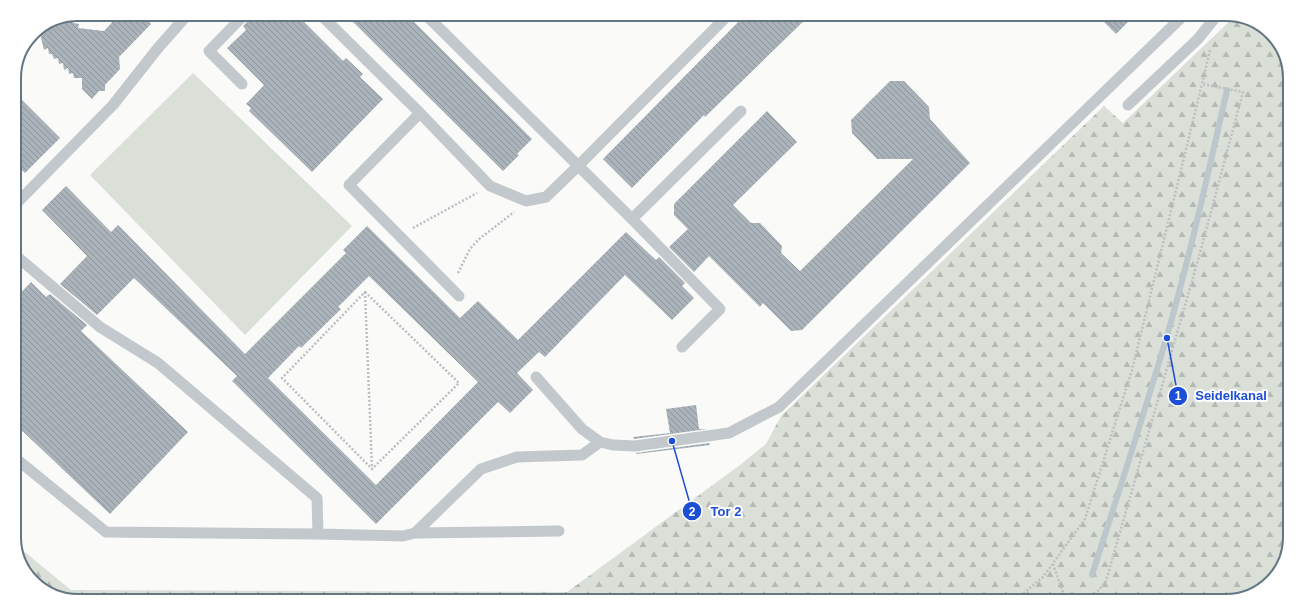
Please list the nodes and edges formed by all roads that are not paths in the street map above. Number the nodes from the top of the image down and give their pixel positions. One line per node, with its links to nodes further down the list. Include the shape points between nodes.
1 (182, 21): 13 (lane, via 113,106)
2 (238, 21): 8 (lane, via 209,51)
3 (327, 21): 11 (lane)
4 (432, 21): 12 (lane)
5 (722, 21): 12 (lane)
6 (1177, 21): 19 (lane, via 779,407 729,434 635,446)
7 (1212, 21): 9 (lane, via 1198,39)
8 (242, 84)
9 (1128, 105)
10 (741, 111): 14 (lane)
11 (420, 113): 12 (lane, via 490,186 526,201 546,197); 16 (lane, via 349,185)
12 (579, 165): 14 (lane)
13 (21, 199)
14 (632, 218): 17 (lane, via 720,309)
15 (21, 260): 23 (lane, via 100,328 158,363 317,498)
16 (455, 292)
17 (682, 347)
18 (536, 377): 19 (lane, via 582,429)
19 (600, 442): 22 (lane, via 582,455 517,457 480,469)
20 (21, 463): 23 (lane, via 106,532)
21 (558, 530): 22 (lane)
22 (415, 533): 23 (lane, via 403,536)
23 (318, 534)

